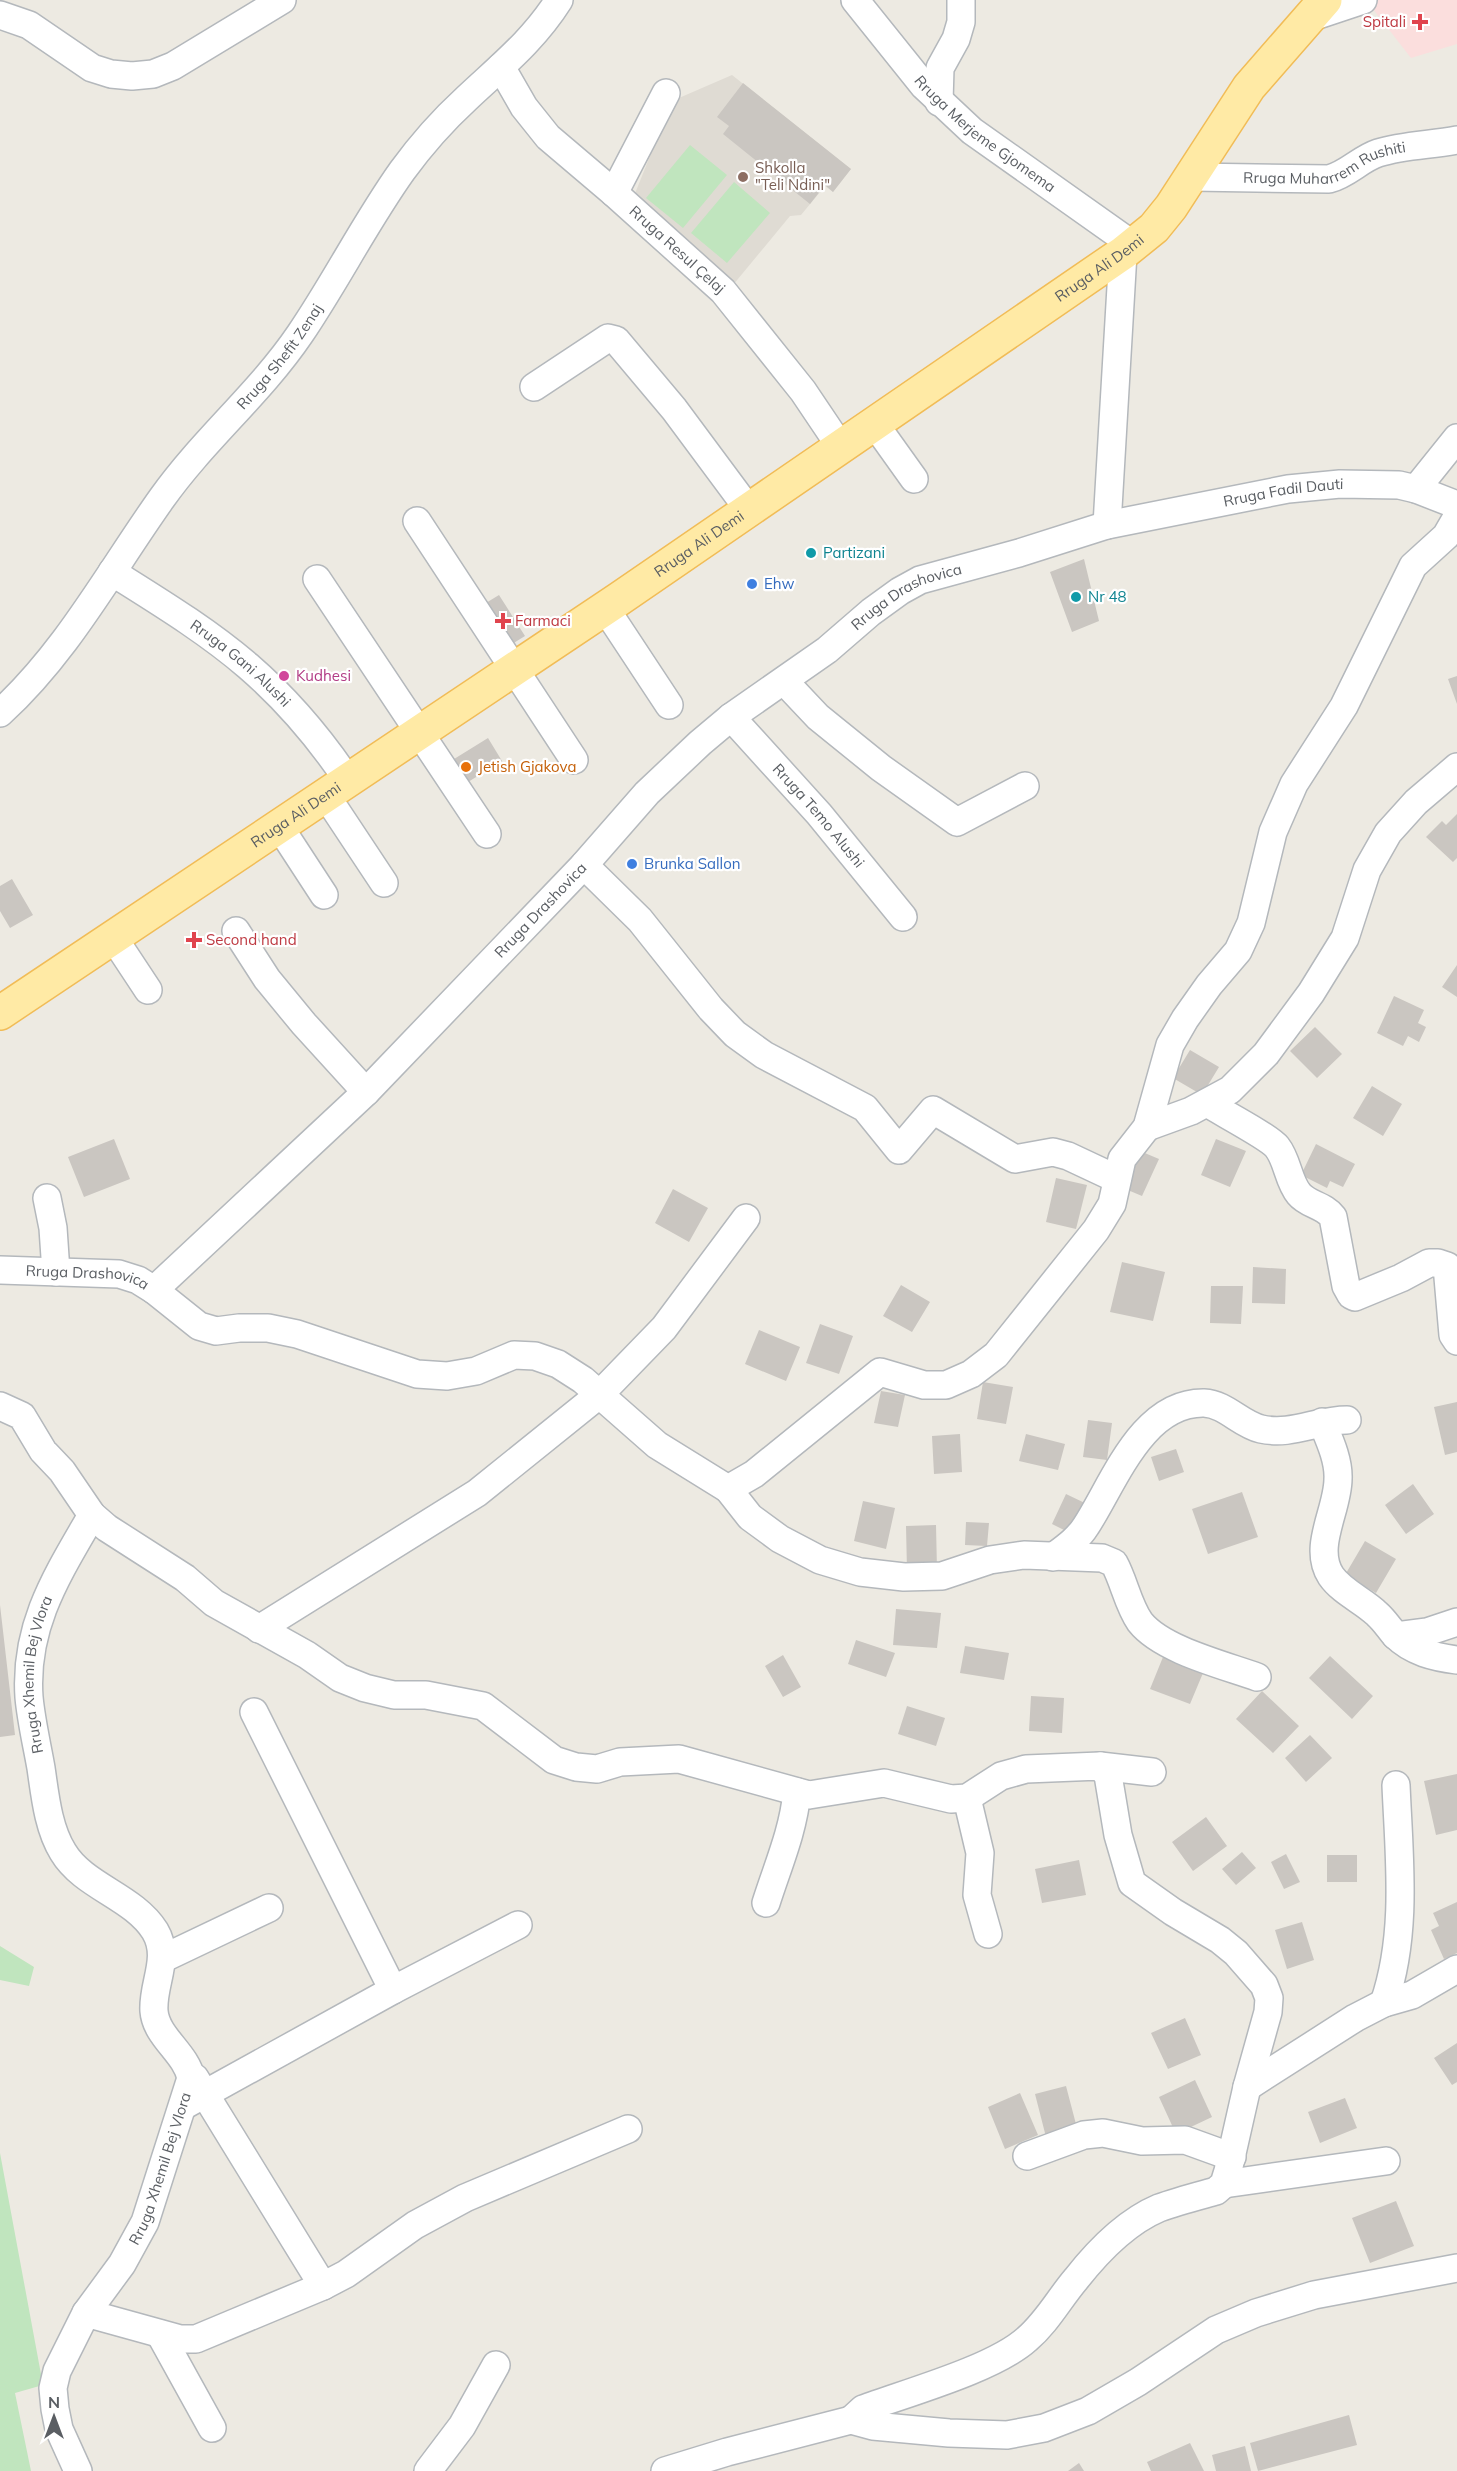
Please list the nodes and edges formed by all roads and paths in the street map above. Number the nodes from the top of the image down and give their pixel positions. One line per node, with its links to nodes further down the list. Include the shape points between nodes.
1 (282, 0): 7 (street, via 173,66 153,74 132,76 92,68 29,25)
2 (559, 0): 8 (street, Rruga Shefit Zenaj, via 530,41)
3 (855, 0): 10 (street, Rruga Merjeme Gjomema)
4 (961, 0): 10 (street, via 961,22 940,68)
5 (1363, 0): 6 (street)
6 (1319, 8): 12 (main road, Rruga Ali Demi, via 1249,87)
7 (0, 15)
8 (501, 67): 13 (street, Rruga Resul Çelaj, via 524,107 548,137); 26 (street, Rruga Shefit Zenaj, via 429,135 300,334 266,379 168,490)
9 (666, 93): 13 (street)
10 (939, 102): 14 (street, Rruga Merjeme Gjomema)
11 (1457, 140): 12 (street, Rruga Muharrem Rushiti, via 1378,153 1344,175 1329,179)
12 (1192, 177): 14 (main road, Rruga Ali Demi, via 1154,228)
13 (614, 193): 18 (street, Rruga Resul Çelaj, via 723,291 804,391)
14 (1128, 249): 16 (main road, Rruga Ali Demi); 25 (street)
15 (534, 387): 22 (street, via 608,338 616,340 674,409)
16 (874, 423): 18 (main road, Rruga Ali Demi); 19 (street)
17 (1457, 438): 20 (street)
18 (840, 447): 22 (main road, Rruga Ali Demi)
19 (914, 479)
20 (1416, 489): 21 (street, Rruga Fadil Dauti); 25 (street, Rruga Fadil Dauti, via 1378,483 1288,489)
21 (1457, 505)
22 (749, 510): 28 (main road, Rruga Ali Demi)
23 (1457, 517): 51 (street, via 1446,536 1413,566 1344,706 1294,784 1273,832 1251,923 1238,951 1185,1018 1170,1045)
24 (417, 521): 29 (street)
25 (1107, 525): 30 (street, Rruga Drashovica, via 920,580 871,612)
26 (112, 572): 32 (street, Rruga Shefit Zenaj, via 60,647); 38 (street, Rruga Gani Alushi, via 248,666 295,714)
27 (317, 579): 34 (street)
28 (605, 608): 29 (main road, Rruga Ali Demi); 31 (street)
29 (513, 669): 34 (main road, Rruga Ali Demi); 35 (street)
30 (783, 681): 33 (street, Rruga Drashovica); 37 (street, via 818,717 957,822)
31 (669, 705)
32 (0, 712)
33 (731, 717): 41 (street, Rruga Drashovica, via 648,793); 44 (street, Rruga Temo Alushi, via 819,814)
34 (417, 732): 38 (main road, Rruga Ali Demi); 40 (street)
35 (574, 760)
36 (1457, 767): 50 (street, via 1416,802 1388,833 1367,870 1345,938 1266,1054 1230,1090)
37 (1025, 786)
38 (336, 787): 39 (main road, Rruga Ali Demi); 42 (street, Rruga Gani Alushi)
39 (279, 826): 43 (street); 46 (main road, Rruga Ali Demi)
40 (487, 834)
41 (584, 865): 49 (street, Rruga Drashovica); 52 (street, via 640,920 735,1034 764,1055 865,1108 898,1150 933,1110 1015,1159 1053,1152)
42 (384, 883)
43 (324, 895)
44 (903, 917)
45 (236, 931): 49 (street, via 267,979)
46 (113, 937): 47 (street); 48 (main road, Rruga Ali Demi)
47 (147, 990)
48 (0, 1012)
49 (366, 1092): 57 (street, Rruga Drashovica)
50 (1207, 1103): 51 (street); 58 (street, via 1276,1146 1297,1192 1333,1216 1351,1295 1401,1278 1429,1263 1447,1266 1450,1317)
51 (1147, 1127): 52 (street, via 1122,1159)
52 (1117, 1179): 61 (street, via 1112,1204 1095,1230 996,1355 971,1374 946,1385 924,1385 880,1372 780,1454)
53 (47, 1198): 56 (street)
54 (746, 1218): 59 (street, via 664,1328)
55 (0, 1270): 56 (street, Rruga Drashovica)
56 (56, 1272): 57 (street, Rruga Drashovica, via 118,1274)
57 (154, 1290): 59 (street, via 199,1326 216,1331 268,1328 297,1334 417,1374 447,1376 476,1371 514,1355 535,1356 558,1364)
58 (1457, 1341)
59 (600, 1394): 61 (street, via 657,1444); 65 (street, via 477,1493)
60 (0, 1406): 62 (street, via 22,1416 43,1451)
61 (728, 1489): 63 (street, via 750,1517 780,1539 820,1560 860,1572 942,1576 990,1560 1024,1555)
62 (92, 1515): 65 (street, via 185,1578 214,1603); 79 (street, Rruga Xhemil Bej Vlora, via 49,1591 36,1626 29,1664 29,1697 52,1828 63,1852 78,1869 148,1923 160,1943)
63 (1053, 1557): 66 (street, via 1086,1527 1137,1441 1163,1416 1184,1406 1203,1403 1218,1406 1261,1429 1292,1431 1334,1421 1339,1477 1324,1548 1326,1567 1332,1578 1368,1605); 68 (street, via 1102,1558 1114,1563 1140,1621 1154,1636)
64 (1457, 1622): 66 (street, via 1427,1632)
65 (259, 1629): 73 (street, via 340,1678 365,1688 483,1706 536,1749 576,1767 597,1769 620,1762 679,1759)
66 (1396, 1636): 67 (street, via 1435,1658)
67 (1457, 1660)
68 (1257, 1677)
69 (254, 1712): 81 (street)
70 (1100, 1766): 71 (street); 74 (street, via 1026,1769 1001,1776); 83 (street, via 1108,1775 1118,1835 1132,1883 1220,1940 1264,1984 1268,2012)
71 (1152, 1772)
72 (1396, 1785): 82 (street, via 1400,1893 1394,1973)
73 (797, 1792): 74 (street, via 809,1795 884,1783 951,1799); 75 (street, via 792,1831)
74 (967, 1798): 78 (street, via 980,1853 976,1895)
75 (766, 1903)
76 (269, 1908): 79 (street)
77 (518, 1924): 81 (street)
78 (988, 1934)
79 (162, 1959): 84 (street, Rruga Xhemil Bej Vlora, via 154,2012 158,2025 189,2069 189,2088)
80 (1457, 1969): 82 (street, via 1412,1995)
81 (393, 1990): 84 (street)
82 (1384, 2003): 83 (street, via 1322,2037)
83 (1247, 2087): 87 (street)
84 (194, 2099): 91 (street); 92 (street, Rruga Xhemil Bej Vlora, via 138,2237)
85 (627, 2129): 91 (street, via 465,2198 415,2225)
86 (1027, 2156): 87 (street, via 1084,2135 1103,2133 1142,2141 1185,2140)
87 (1232, 2157): 89 (street)
88 (1386, 2161): 89 (street)
89 (1224, 2184): 95 (street, via 1216,2191 1159,2209 1129,2225 1076,2279 1026,2340 998,2358 863,2409)
90 (1457, 2268): 95 (street, via 1314,2295 1256,2313 1216,2330 1088,2410 1044,2428 1007,2434 949,2433 873,2426)
91 (324, 2286): 93 (street, via 196,2339)
92 (86, 2313): 93 (street); 97 (street, Rruga Xhemil Bej Vlora, via 57,2371 53,2388 59,2429)
93 (159, 2334): 96 (street)
94 (496, 2365): 98 (street, via 462,2426)
95 (851, 2420): 99 (street)
96 (213, 2428)
97 (78, 2471)
98 (428, 2471)
99 (665, 2471)

